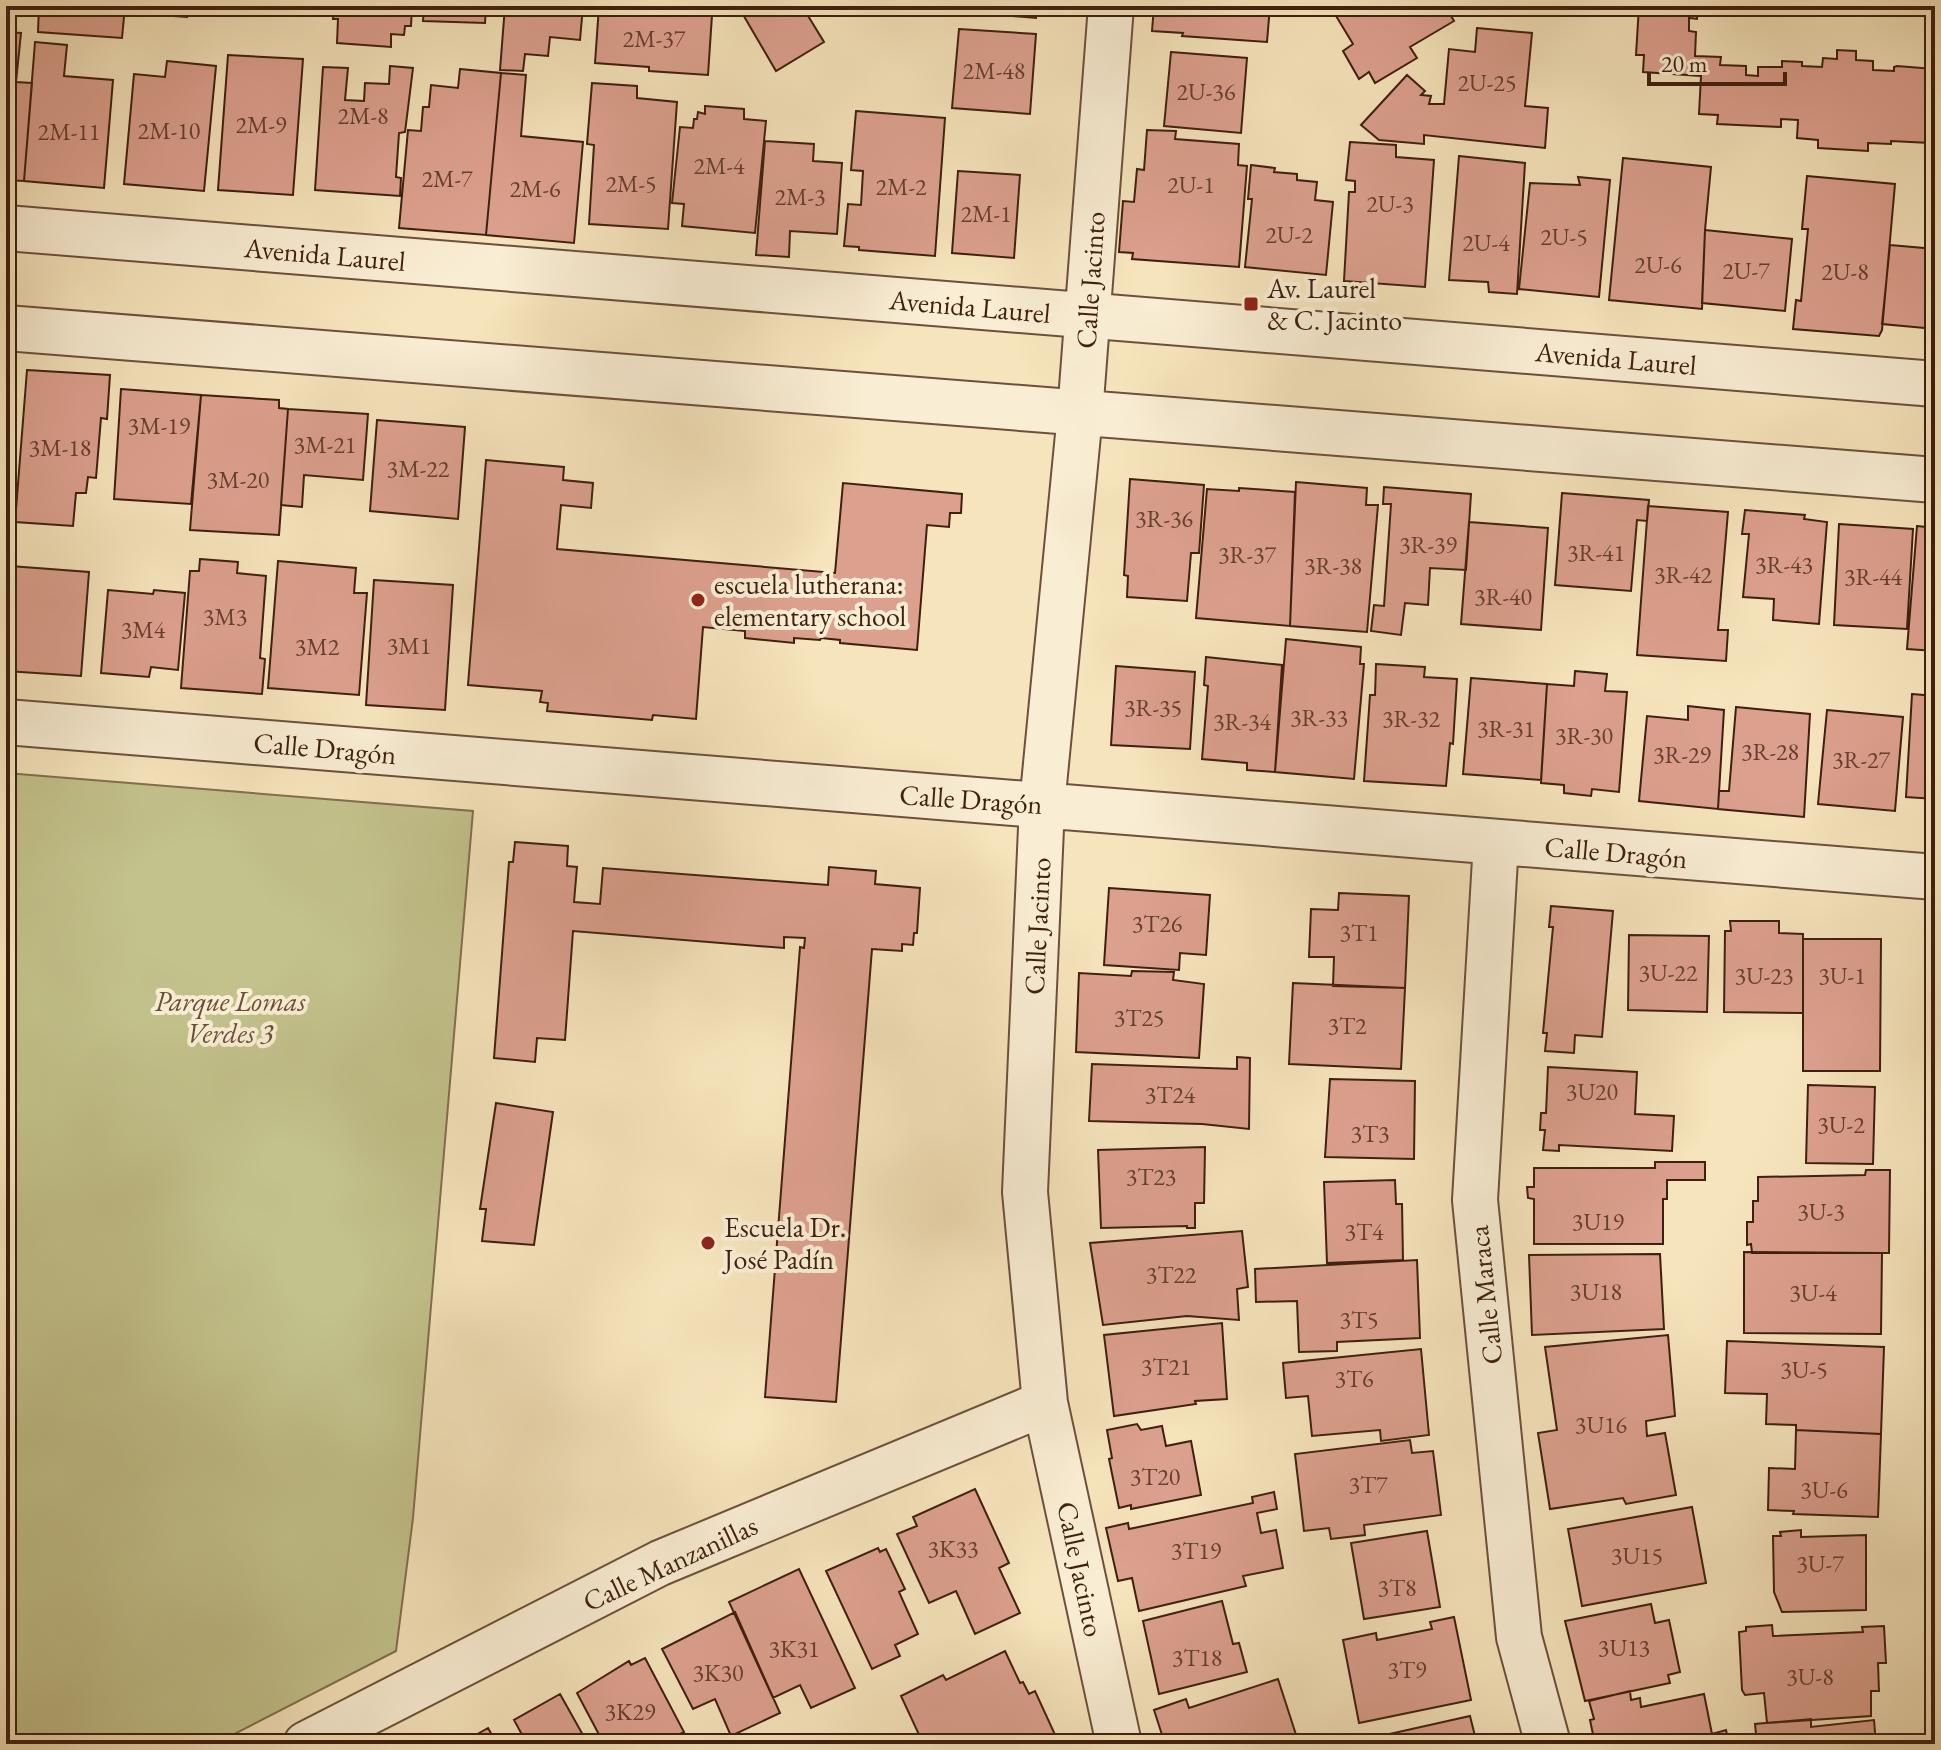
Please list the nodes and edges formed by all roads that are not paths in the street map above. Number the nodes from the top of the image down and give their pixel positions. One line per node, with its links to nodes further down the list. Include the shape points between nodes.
1 (1111, 6): 3 (street, Calle Jacinto)
2 (6, 228): 3 (street, Avenida Laurel)
3 (1088, 316): 5 (street, Avenida Laurel); 6 (street, Calle Jacinto)
4 (6, 328): 6 (street)
5 (1935, 384)
6 (1080, 414): 7 (street); 9 (street, Calle Jacinto)
7 (1935, 480)
8 (6, 722): 9 (street, Calle Dragón)
9 (1042, 805): 10 (street, Calle Dragón); 12 (street, Calle Jacinto, via 1025,1192)
10 (1496, 842): 11 (street, Calle Dragón); 15 (street, Calle Maraca, via 1475,1200 1519,1637)
11 (1935, 877)
12 (1045, 1403): 13 (street, Calle Manzanillas, via 660,1563); 14 (street, Calle Jacinto)
13 (306, 1744)
14 (1119, 1744)
15 (1548, 1744)

